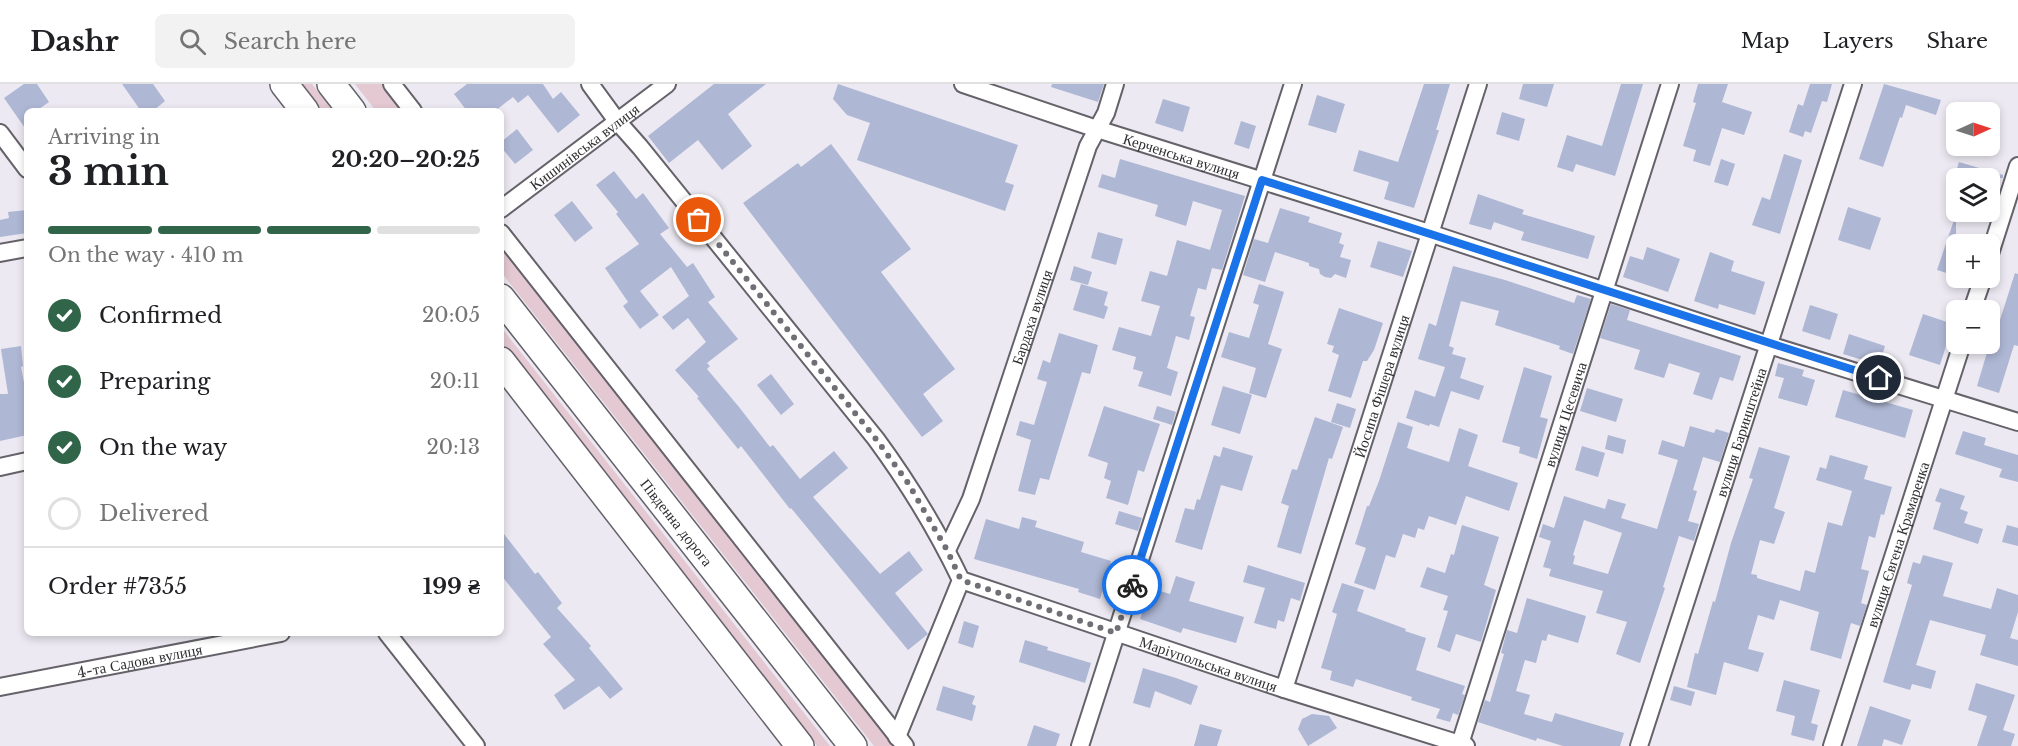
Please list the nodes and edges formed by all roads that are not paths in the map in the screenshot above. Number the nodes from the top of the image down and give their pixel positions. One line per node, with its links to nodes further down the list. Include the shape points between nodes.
1 (284, 84): 12 (main road)
2 (331, 84): 13 (main road)
3 (392, 84): 14 (street)
4 (590, 84): 15 (street)
5 (667, 84): 15 (street, Кишинівська вулиця)
6 (963, 84): 16 (street, Керченська вулиця)
7 (1115, 84): 16 (street, Бардаха вулиця)
8 (1293, 84): 20 (street)
9 (1478, 84): 22 (street, Йосипа Фішера вулиця)
10 (1670, 84): 27 (street, вулиця Цесевича)
11 (1853, 84): 29 (street, вулиця Баринштейна)
12 (303, 108)
13 (350, 108)
14 (411, 108)
15 (617, 121): 21 (street, Кишинівська вулиця); 36 (street, via 876,439 908,483)
16 (1097, 129): 20 (street, Керченська вулиця); 36 (street, Бардаха вулиця, via 1088,146 971,499)
17 (0, 133): 18 (street)
18 (24, 165)
19 (2018, 166): 23 (street)
20 (1262, 180): 22 (street, Керченська вулиця); 38 (street)
21 (504, 207)
22 (1429, 233): 27 (street, Керченська вулиця); 42 (street, Йосипа Фішера вулиця)
23 (1997, 234)
24 (504, 236): 43 (street)
25 (24, 249): 26 (street)
26 (0, 253)
27 (1604, 290): 29 (street, Керченська вулиця); 44 (street, вулиця Цесевича)
28 (504, 302): 47 (main road, Південна дорога)
29 (1769, 345): 32 (street, Керченська вулиця); 49 (street, вулиця Баринштейна)
30 (1959, 354): 32 (street, вулиця Євгена Крамаренка)
31 (504, 365): 46 (main road)
32 (1944, 398): 33 (street, Керченська вулиця); 50 (street, вулиця Євгена Крамаренка)
33 (2018, 422)
34 (24, 462): 35 (street)
35 (0, 467)
36 (947, 550): 37 (street)
37 (961, 580): 38 (street, Маріупольська вулиця); 43 (street)
38 (1116, 633): 42 (street, Маріупольська вулиця); 48 (street)
39 (264, 636): 41 (street, 4-та Садова вулиця)
40 (389, 636): 45 (street)
41 (0, 687)
42 (1284, 689): 44 (street, Маріупольська вулиця)
43 (901, 741)
44 (1463, 745)
45 (476, 746)
46 (801, 746)
47 (853, 746)
48 (1080, 746)
49 (1639, 746)
50 (1832, 746)

